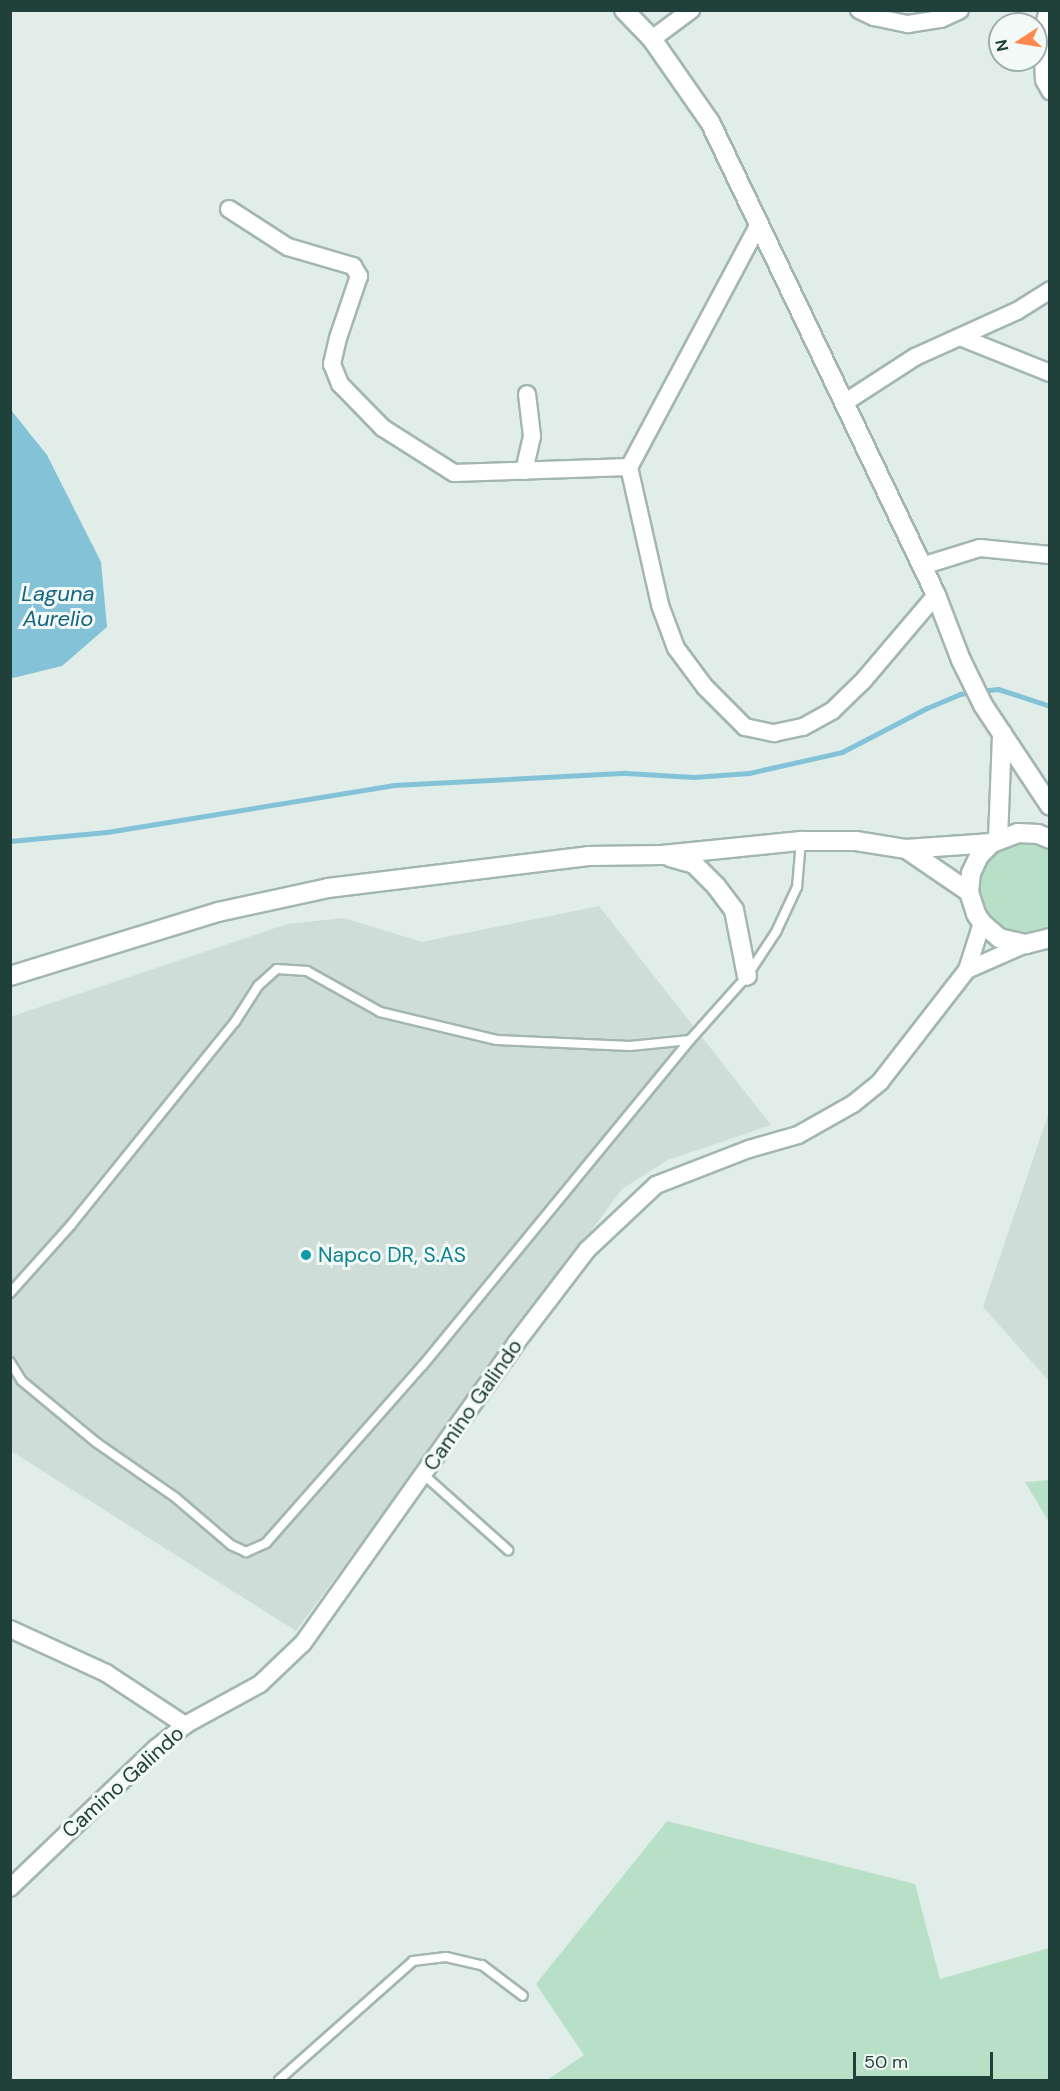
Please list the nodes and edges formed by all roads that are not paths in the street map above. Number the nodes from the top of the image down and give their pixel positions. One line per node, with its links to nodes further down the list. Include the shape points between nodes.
1 (624, 10): 6 (main road)
2 (691, 10): 6 (street)
3 (859, 10): 4 (street, via 908,24 941,19)
4 (960, 10)
5 (1048, 10): 7 (street, via 1042,33 1044,80)
6 (652, 39): 9 (main road, via 710,122)
7 (1050, 91)
8 (229, 210): 16 (street, via 288,247 353,266 360,276 332,364 340,384 383,428 454,473)
9 (759, 224): 14 (main road); 15 (street)
10 (1050, 290): 11 (street, via 1017,311)
11 (960, 337): 12 (street); 14 (street, via 915,357)
12 (1050, 373)
13 (527, 394): 16 (street, via 532,436)
14 (844, 403): 18 (main road)
15 (629, 467): 16 (street); 19 (street, via 660,605 676,648 705,687 745,727 774,733 803,727 832,711 863,681)
16 (525, 471)
17 (1050, 555): 18 (street, via 980,548)
18 (922, 566): 19 (main road)
19 (936, 595): 20 (main road, via 961,660)
20 (1002, 733): 21 (main road); 24 (main road)
21 (1050, 806)
22 (1050, 839): 24 (main road, via 1018,832)
23 (801, 841): 25 (main road, via 856,841); 26 (main road); 32 (lane, via 797,887 776,933)
24 (995, 841): 25 (main road); 27 (main road, via 979,856 971,873)
25 (906, 849): 27 (main road)
26 (662, 855): 31 (main road, via 588,856 328,888 219,912); 32 (main road, via 693,864 734,910)
27 (969, 892): 28 (main road)
28 (982, 923): 29 (main road, via 999,938); 30 (street, Camino Galindo)
29 (1042, 942): 30 (street, Camino Galindo)
30 (967, 970): 36 (street, Camino Galindo, via 880,1082 853,1104 798,1135 749,1149 656,1185 632,1205 580,1259)
31 (10, 976)
32 (747, 976): 33 (lane)
33 (690, 1040): 34 (lane, via 630,1046 497,1040 380,1012 308,971 277,969 258,986 235,1022 71,1225); 35 (lane, via 423,1365 266,1543 246,1552 231,1545 176,1498 97,1443 22,1381)
34 (10, 1293)
35 (10, 1362)
36 (424, 1475): 37 (lane); 39 (street, Camino Galindo, via 303,1643 260,1684)
37 (508, 1550)
38 (10, 1629): 39 (street, via 106,1673)
39 (185, 1725): 40 (street, Camino Galindo)
40 (10, 1888)
41 (523, 1996): 42 (lane, via 482,1965 446,1957 413,1961)
42 (279, 2080)

